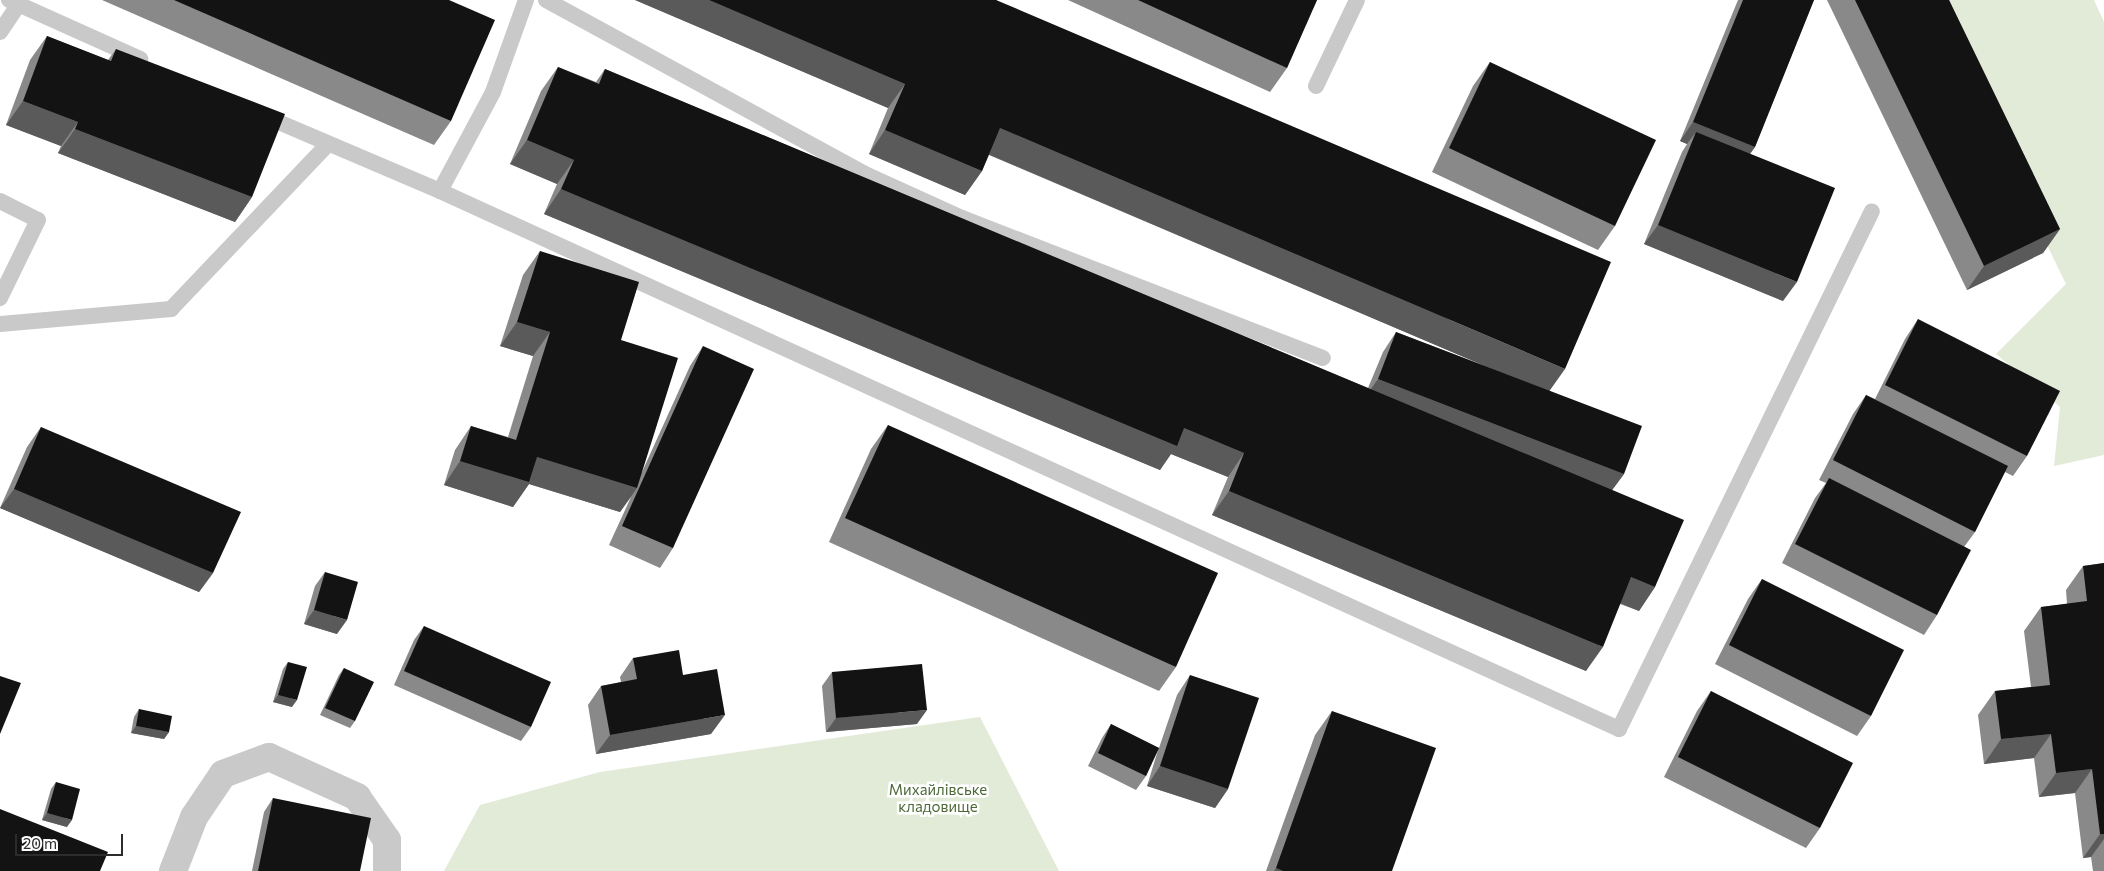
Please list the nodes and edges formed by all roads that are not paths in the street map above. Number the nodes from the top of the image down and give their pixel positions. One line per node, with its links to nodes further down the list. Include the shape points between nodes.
1 (526, 0): 10 (lane, via 493,92)
2 (546, 0): 15 (lane, via 865,174 962,218)
3 (1357, 0): 7 (lane)
4 (14, 2): 5 (lane); 6 (lane)
5 (0, 32)
6 (155, 66)
7 (1316, 86)
8 (246, 108): 9 (lane)
9 (328, 145): 10 (lane); 14 (lane, via 172,309)
10 (440, 191): 12 (lane, via 1619,729)
11 (0, 201): 13 (lane, via 38,220)
12 (1872, 212)
13 (0, 298)
14 (0, 324)
15 (1323, 358)
16 (173, 871): 17 (street, via 194,817 223,774 269,757 357,797 388,840)
17 (387, 871)

